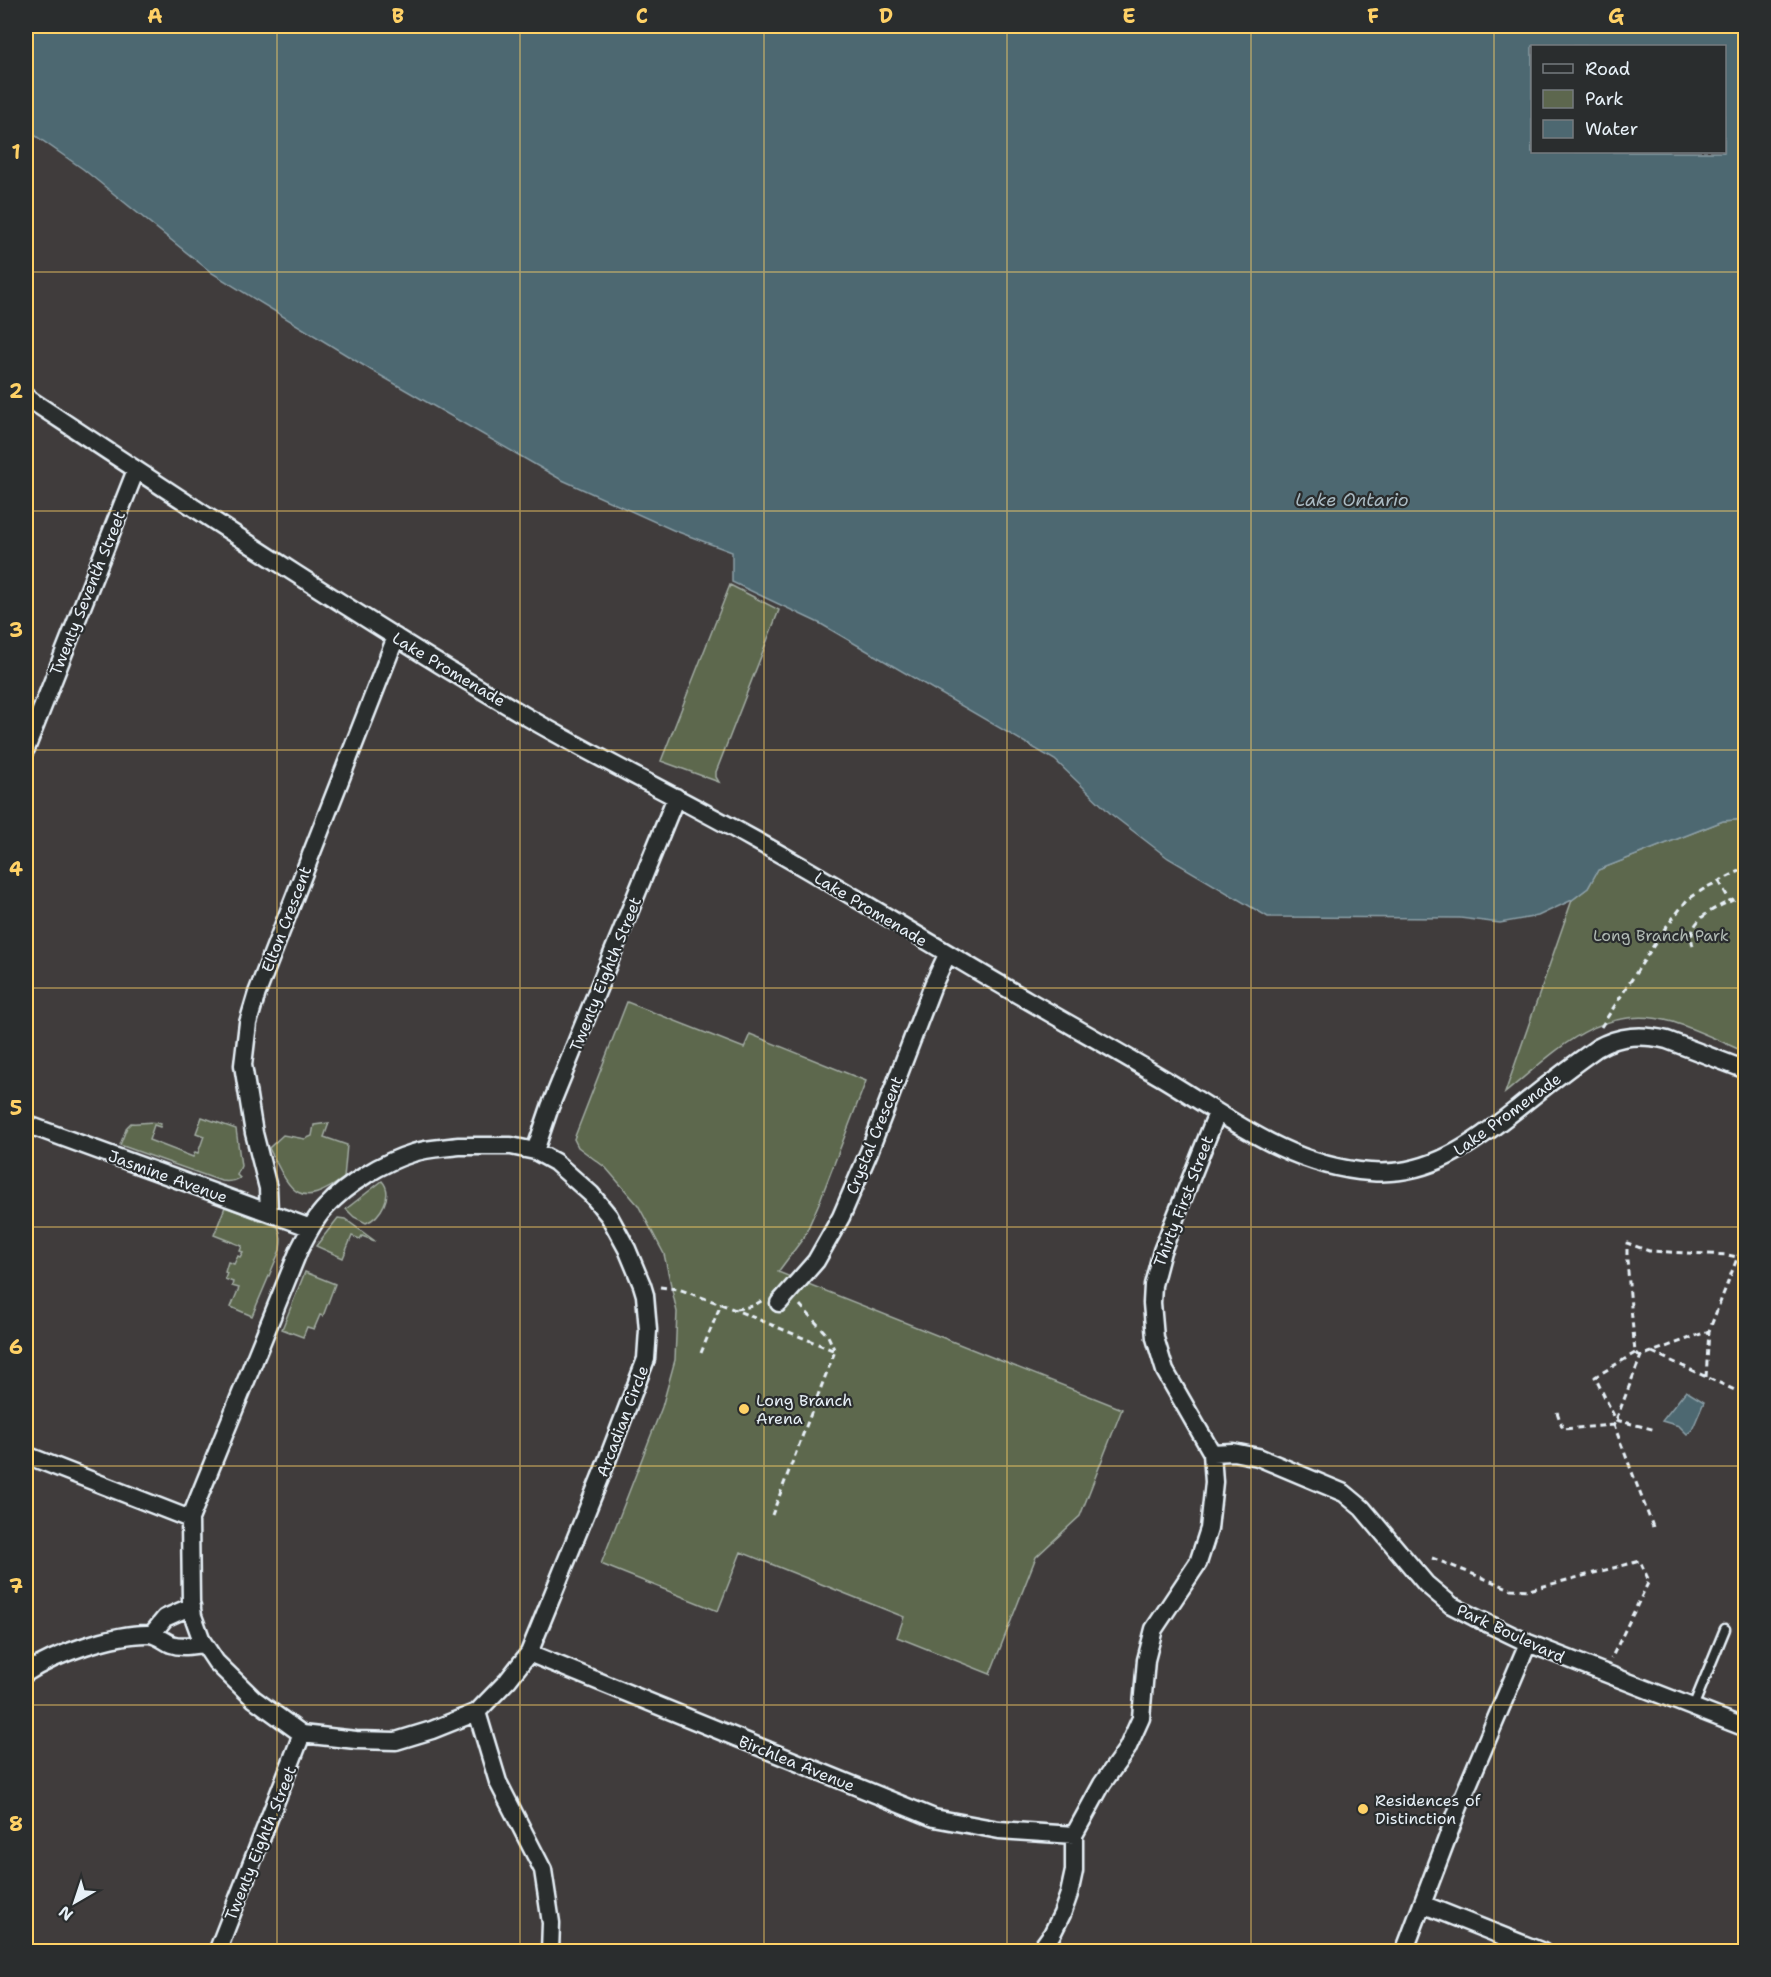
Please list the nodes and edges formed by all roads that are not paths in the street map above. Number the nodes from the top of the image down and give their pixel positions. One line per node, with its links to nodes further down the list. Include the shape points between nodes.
1 (26, 397): 2 (street, Lake Promenade)
2 (136, 470): 3 (street, Lake Promenade); 4 (street, Twenty Seventh Street)
3 (396, 637): 5 (street, Lake Promenade, via 530,718); 11 (street, Elton Crescent, via 248,1023 243,1065 268,1188)
4 (26, 749)
5 (676, 797): 6 (street, Lake Promenade, via 756,840); 10 (street, Twenty Eighth Street)
6 (947, 955): 8 (street, Lake Promenade, via 1131,1059); 13 (street, Crystal Crescent, via 841,1217 816,1261)
7 (1746, 1070): 8 (street, Lake Promenade, via 1654,1037 1629,1036 1607,1042 1463,1149 1416,1168 1384,1173 1320,1164)
8 (1217, 1113): 14 (street, Thirty First Street, via 1162,1251 1152,1303 1155,1338 1165,1371)
9 (26, 1124): 11 (street, Jasmine Avenue)
10 (535, 1151): 12 (street, Arcadian Circle, via 511,1146 459,1146 414,1152 384,1164 355,1183 326,1206); 22 (street, Arcadian Circle, via 555,1162 609,1216 642,1285 648,1330 646,1359)
11 (269, 1212): 12 (street, Jasmine Avenue)
12 (311, 1228): 16 (street, Arcadian Circle)
13 (783, 1297)
14 (1212, 1453): 20 (street, Park Boulevard, via 1258,1457 1344,1493 1439,1595); 28 (street, Thirty First Street, via 1212,1509 1204,1547 1198,1563 1154,1629 1146,1660 1141,1718 1135,1733)
15 (26, 1455): 16 (street)
16 (190, 1519): 17 (street, Arcadian Circle)
17 (192, 1606): 19 (street, via 165,1618); 21 (street, Arcadian Circle)
18 (1725, 1629): 24 (lane)
19 (152, 1634): 21 (street, via 171,1644); 23 (street, via 84,1646)
20 (1528, 1643): 24 (street, Park Boulevard); 29 (street)
21 (204, 1644): 27 (street, Arcadian Circle, via 234,1681)
22 (529, 1653): 25 (street, Arcadian Circle); 28 (street, Birchlea Avenue, via 934,1818 999,1830)
23 (26, 1673)
24 (1693, 1707): 26 (street, Park Boulevard)
25 (477, 1712): 27 (street, Arcadian Circle, via 396,1741); 31 (street, via 498,1782 543,1870 551,1923)
26 (1746, 1728)
27 (302, 1734): 30 (street, Twenty Eighth Street)
28 (1074, 1835): 32 (street, Thirty First Street, via 1074,1872 1069,1894 1057,1924)
29 (1422, 1904): 33 (street); 34 (street)
30 (217, 1952)
31 (550, 1952)
32 (1039, 1952)
33 (1404, 1952)
34 (1543, 1952)

